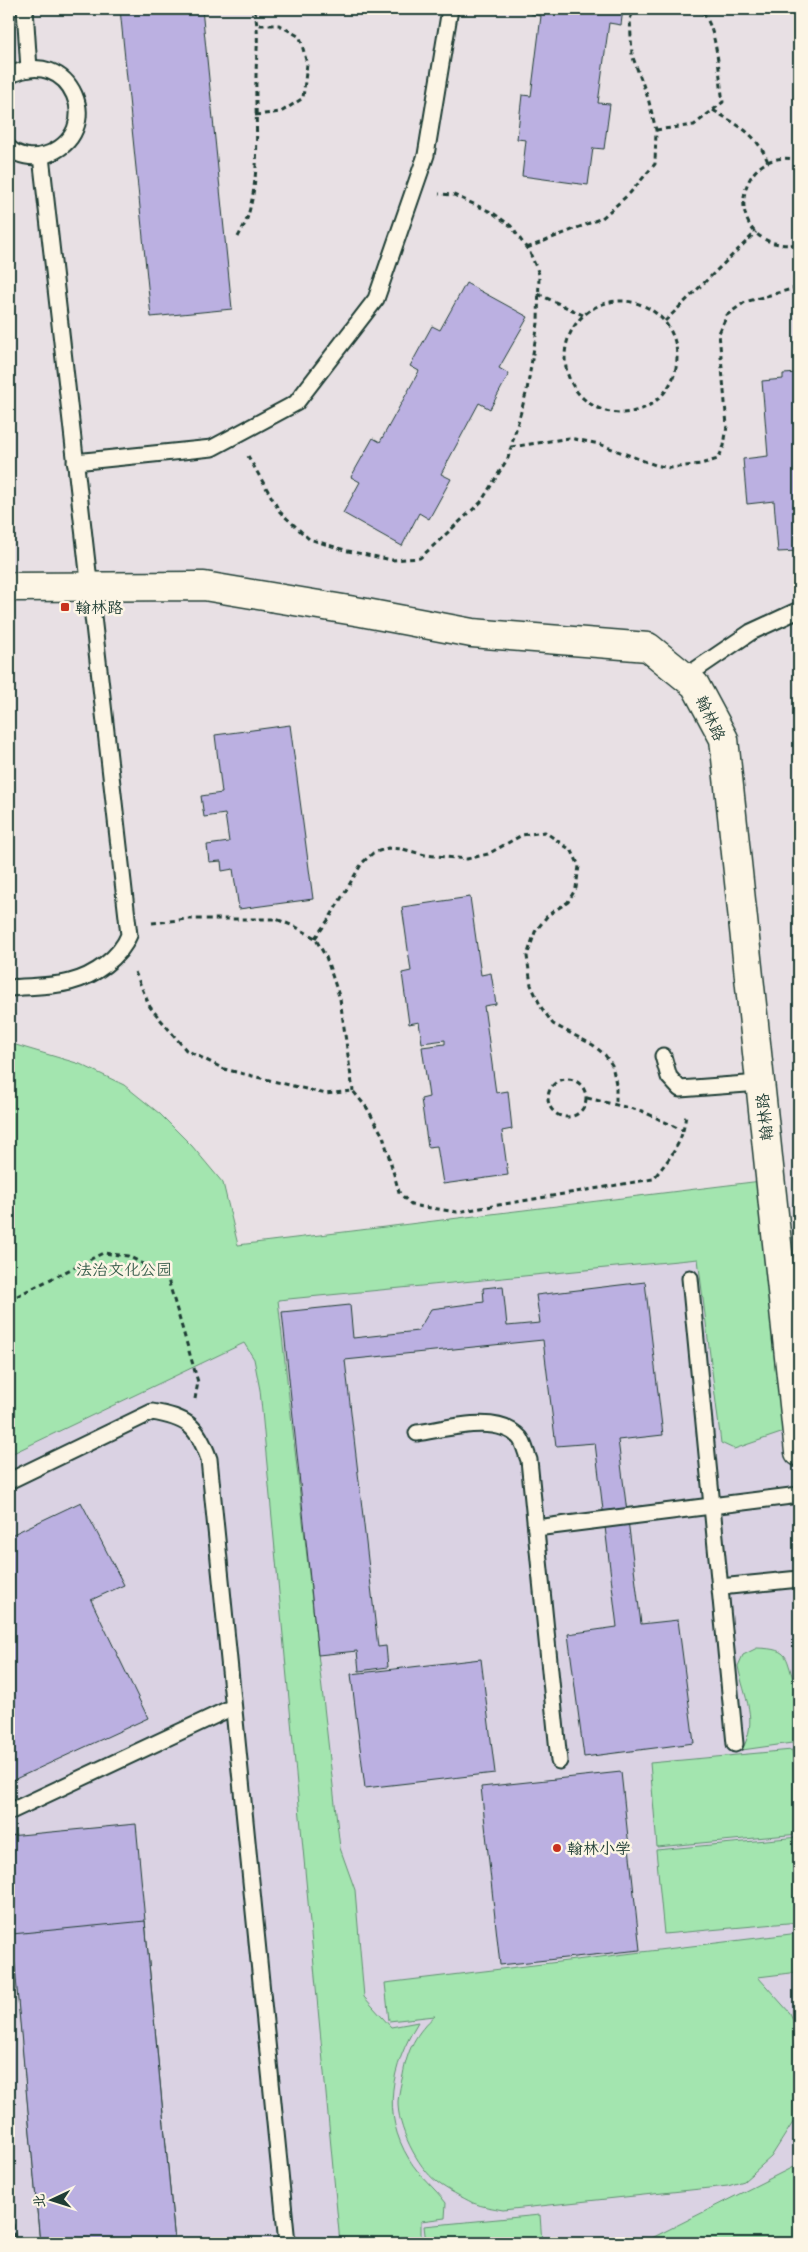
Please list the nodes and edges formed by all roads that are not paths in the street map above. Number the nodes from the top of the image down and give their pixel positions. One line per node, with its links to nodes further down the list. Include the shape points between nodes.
1 (25, 9): 3 (lane)
2 (450, 9): 7 (lane, via 426,155 376,299 296,403 212,448)
3 (30, 69): 4 (lane); 6 (lane, via 50,71 63,78 78,104 74,132 66,144)
4 (9, 76)
5 (9, 148): 6 (lane, via 27,156)
6 (41, 156): 7 (lane)
7 (75, 462): 8 (lane)
8 (89, 586): 9 (main road, 翰林路); 11 (main road, 翰林路, via 204,586 472,633 648,647); 12 (lane, via 129,935 125,946 103,966 71,982)
9 (9, 587)
10 (799, 610): 11 (lane, via 751,632)
11 (686, 677): 14 (main road, 翰林路, via 695,684 724,739)
12 (9, 988)
13 (663, 1056): 14 (lane, via 669,1077 680,1089)
14 (760, 1083): 17 (main road, 翰林路)
15 (690, 1278): 20 (lane)
16 (417, 1433): 21 (lane, via 491,1423 509,1429 521,1439 529,1460)
17 (799, 1452)
18 (9, 1481): 24 (lane, via 152,1412 174,1416 192,1425 203,1441 209,1459)
19 (799, 1495): 20 (lane)
20 (712, 1506): 21 (lane); 23 (lane)
21 (536, 1528): 26 (lane)
22 (799, 1579): 23 (lane)
23 (720, 1588): 25 (lane)
24 (233, 1707): 27 (lane); 28 (lane)
25 (735, 1744)
26 (559, 1761)
27 (9, 1812)
28 (287, 2243)

